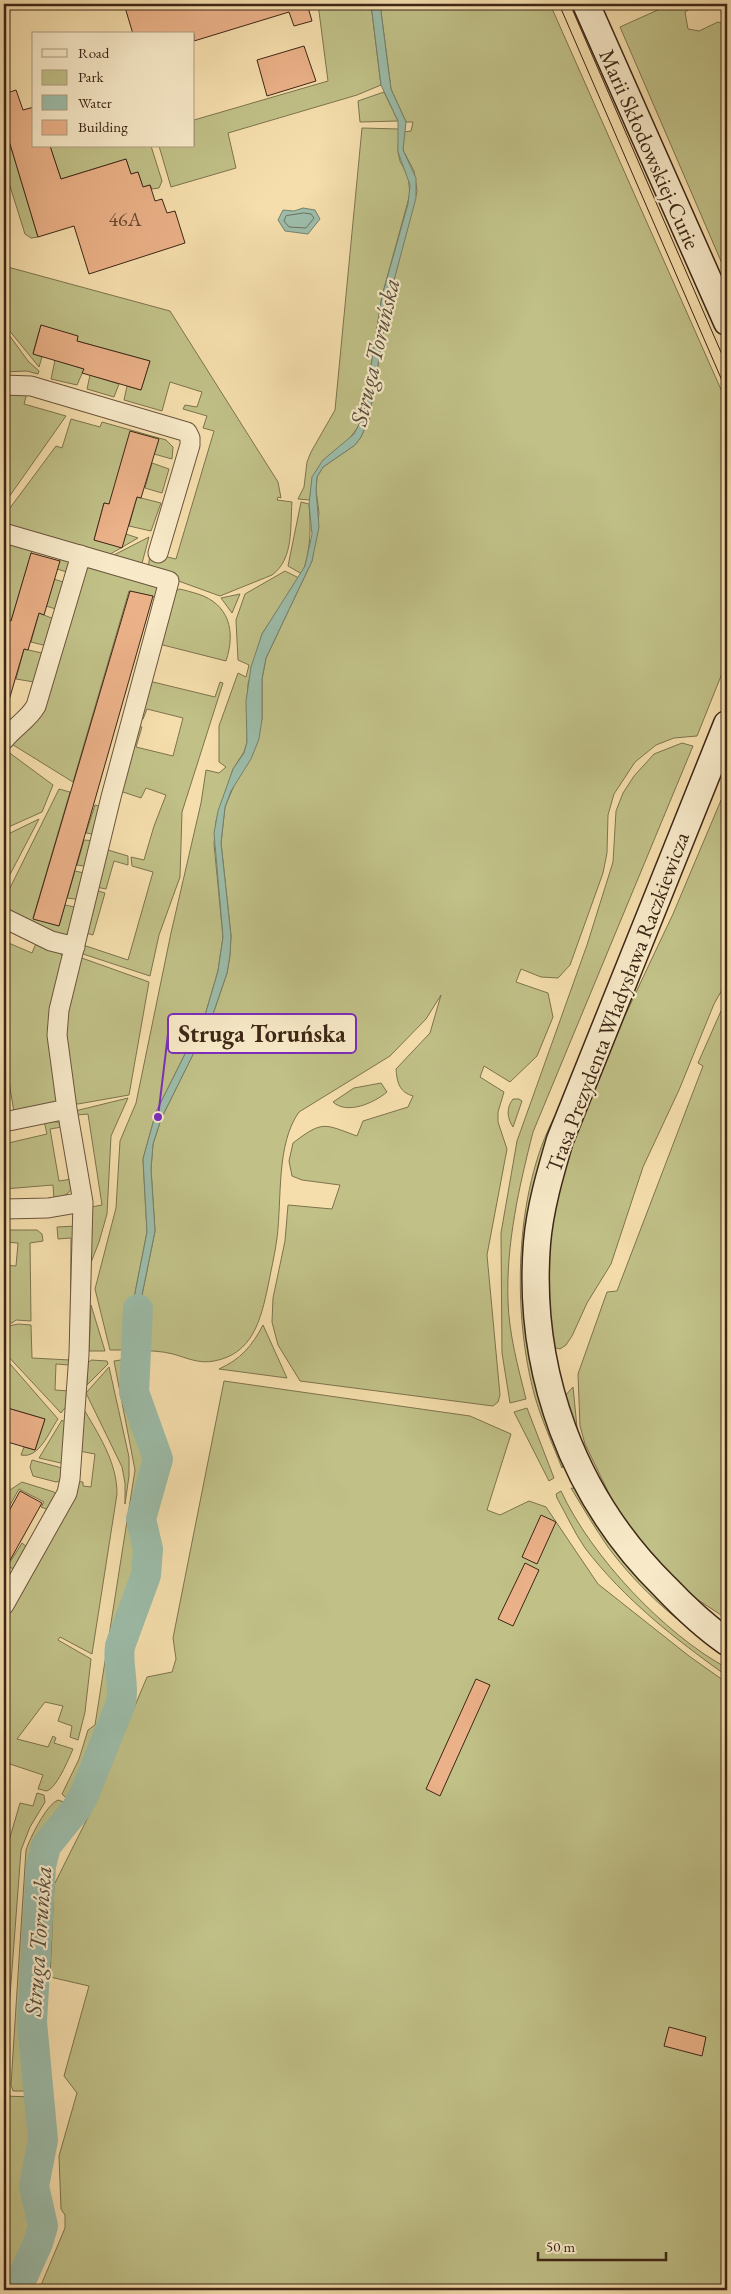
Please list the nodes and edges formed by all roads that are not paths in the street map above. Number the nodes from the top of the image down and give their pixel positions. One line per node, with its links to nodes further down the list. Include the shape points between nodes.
1 (586, 4): 2 (main road, Marii Skłodowskiej-Curie)
2 (727, 322)
3 (4, 385): 5 (street, via 31,386 187,432 190,444)
4 (4, 533): 6 (street)
5 (158, 552)
6 (81, 555): 8 (street, via 36,706 31,716 11,730); 10 (street, via 169,582 113,789)
7 (727, 724): 15 (main road, Trasa Prezydenta Władysława Raczkiewicza, via 560,1140 542,1207 536,1265 536,1300 544,1363 564,1435 592,1494 610,1523)
8 (4, 740)
9 (4, 918): 10 (street, via 51,942)
10 (75, 947): 11 (street, via 57,1036)
11 (67, 1109): 12 (street); 13 (street)
12 (4, 1122)
13 (83, 1202): 14 (street, via 48,1208); 16 (street, via 80,1354 70,1478 67,1493)
14 (4, 1209)
15 (660, 1583): 17 (main road, Trasa Prezydenta Władysława Raczkiewicza); 18 (main road, Trasa Prezydenta Władysława Raczkiewicza)
16 (4, 1605)
17 (727, 1623)
18 (727, 1642)

